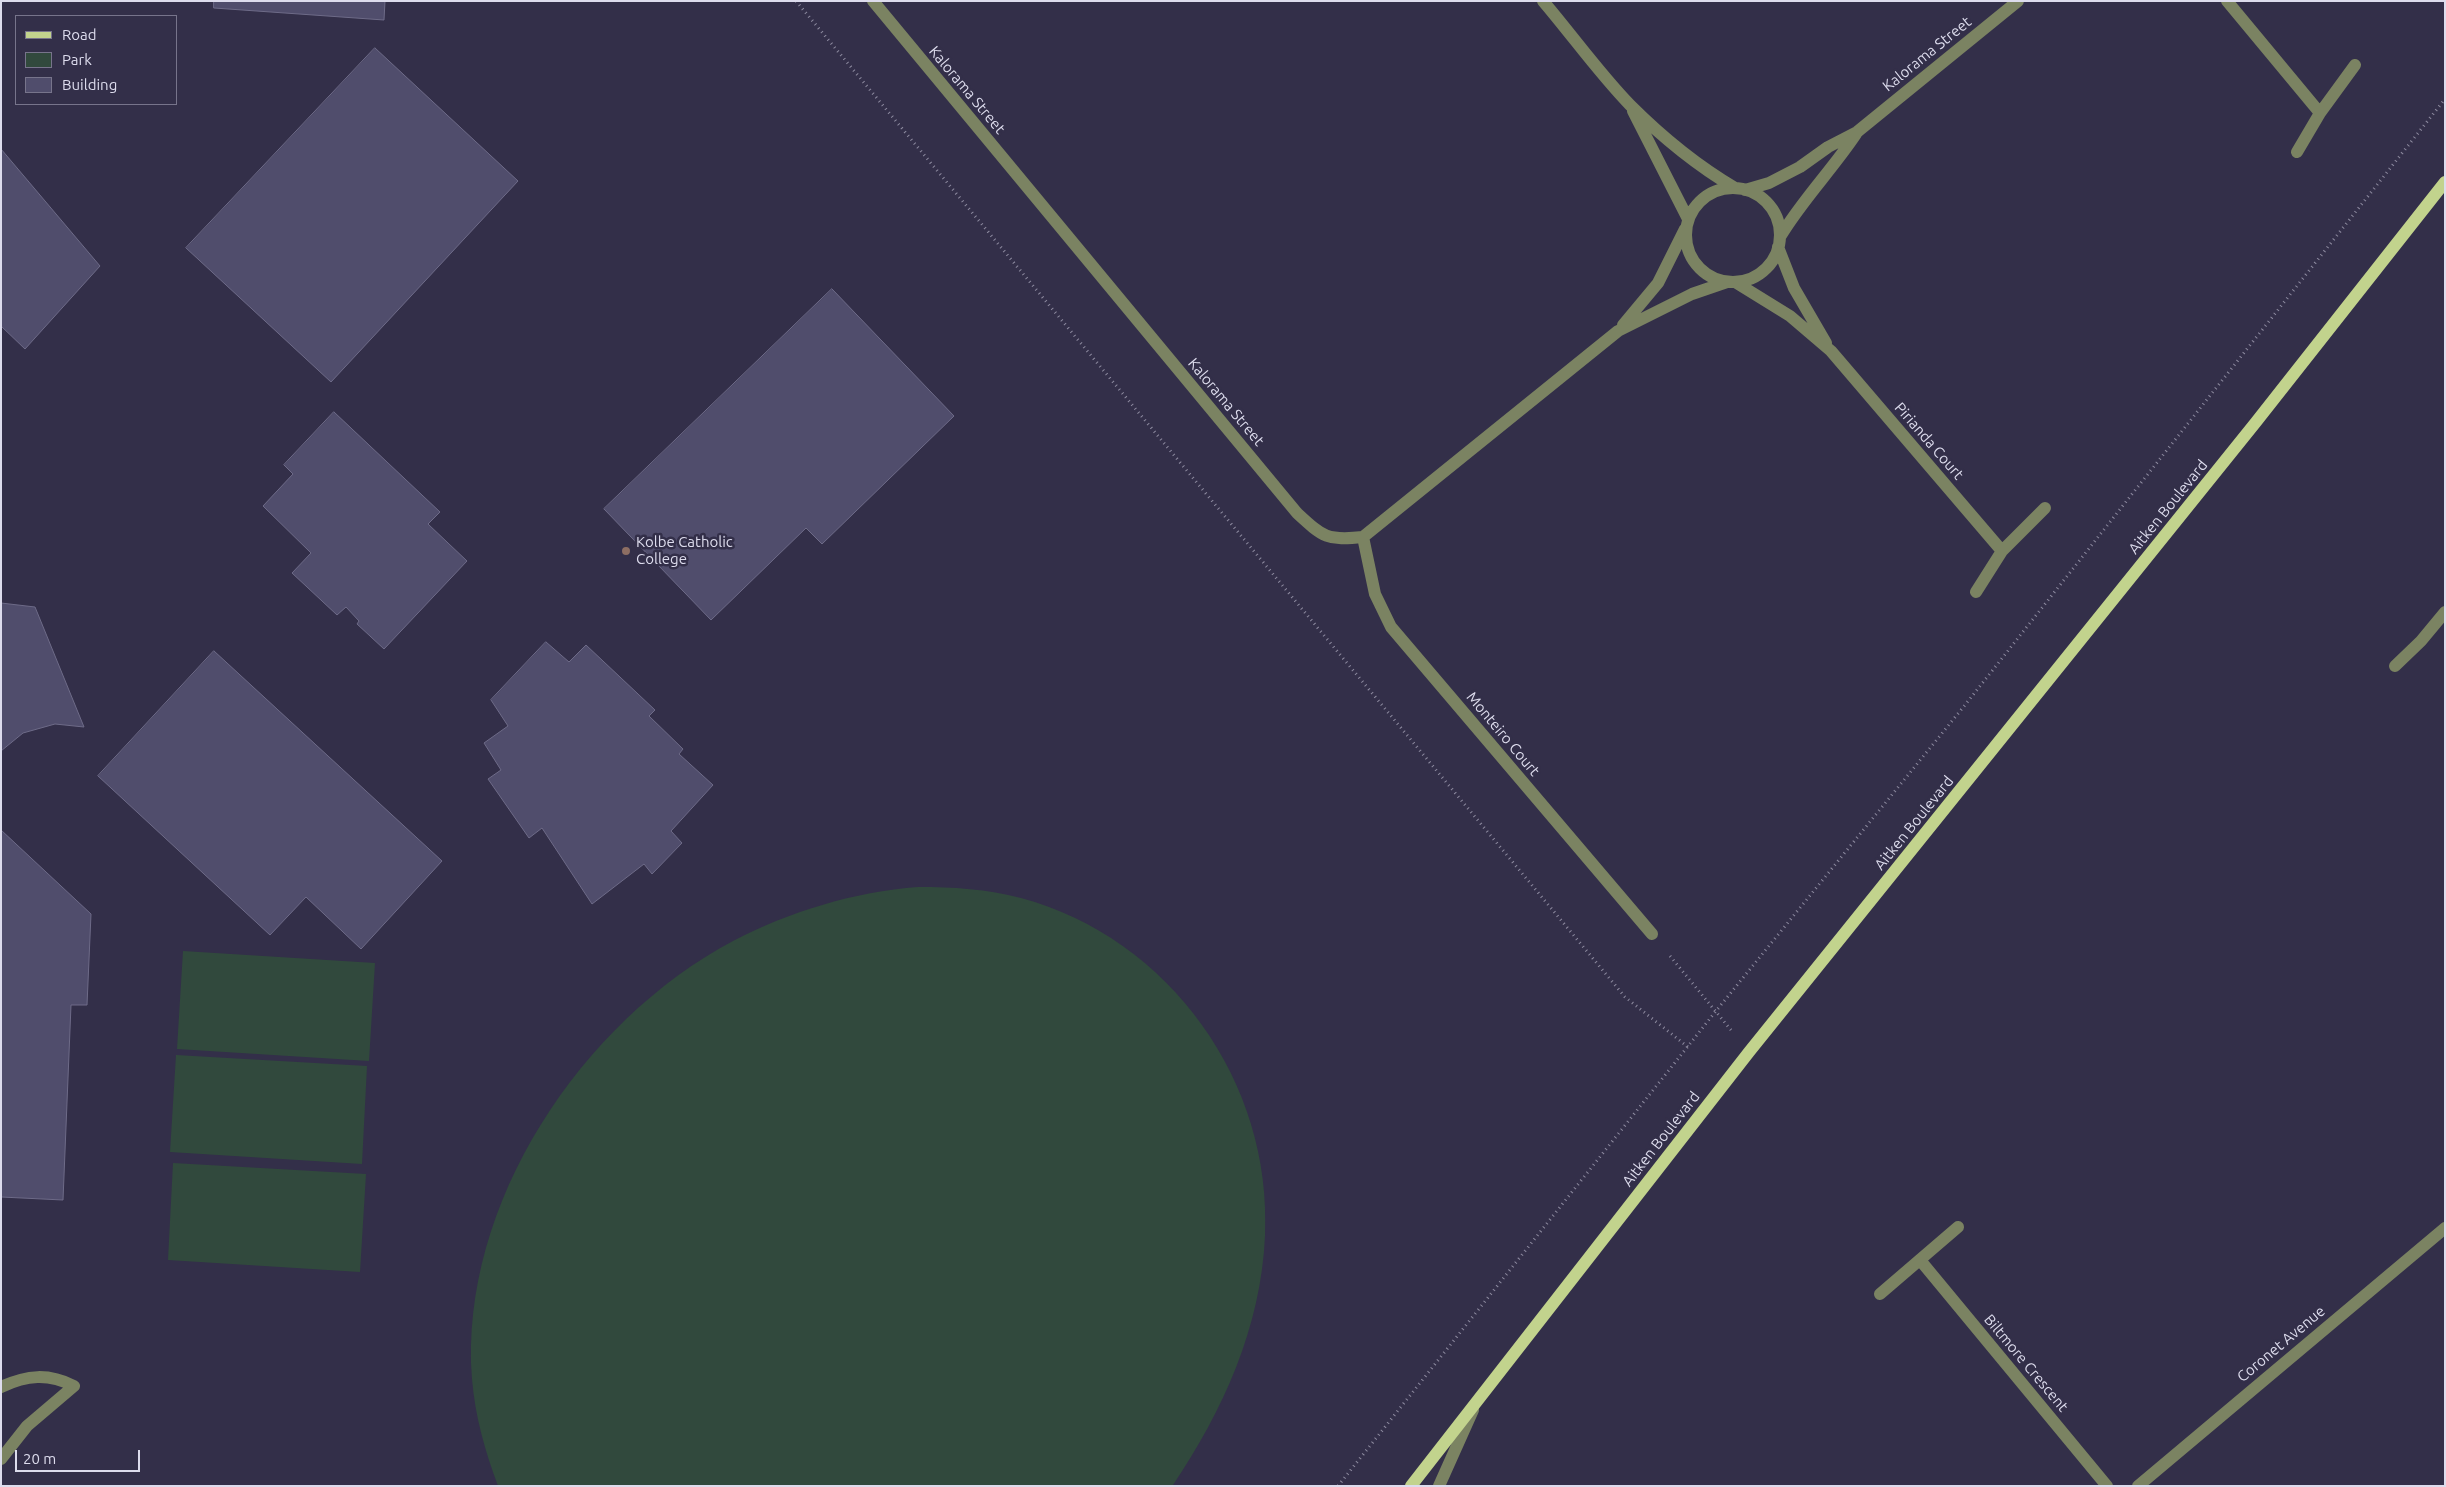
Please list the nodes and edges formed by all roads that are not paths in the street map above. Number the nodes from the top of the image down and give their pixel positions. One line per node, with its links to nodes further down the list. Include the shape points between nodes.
1 (872, 1): 18 (street, Kalorama Street, via 1298,513 1319,533 1339,540)
2 (1543, 1): 6 (street)
3 (2018, 1): 8 (street, Kalorama Street)
4 (2227, 1): 7 (street)
5 (2355, 65): 7 (street)
6 (1629, 104): 11 (street, via 1704,169); 12 (street)
7 (2320, 113): 9 (street)
8 (1857, 132): 11 (street, Kalorama Street, via 1800,167 1769,182); 13 (street, Kalorama Street, via 1839,159 1796,209)
9 (2297, 152)
10 (2445, 182): 29 (main road, Aitken Boulevard, via 1749,1052)
11 (1740, 189): 12 (street, via 1720,190 1707,196 1696,206); 13 (street, via 1759,196 1771,207 1778,222)
12 (1687, 223): 14 (street, via 1686,241 1690,256 1712,278); 15 (street, via 1658,283)
13 (1779, 242): 14 (street, via 1772,261 1762,272 1750,279); 16 (street, Pirianda Court, via 1794,288)
14 (1731, 282): 15 (street, via 1692,294); 16 (street, Pirianda Court, via 1790,316)
15 (1618, 331): 18 (street)
16 (1831, 352): 19 (street, Pirianda Court)
17 (2044, 508): 19 (street)
18 (1363, 537): 23 (street, Monteiro Court, via 1375,594 1391,627)
19 (2002, 551): 20 (street)
20 (1976, 592)
21 (2445, 612): 22 (street, via 2421,642)
22 (2395, 666)
23 (1652, 934)
24 (1958, 1227): 26 (street)
25 (2445, 1228): 34 (street, Coronet Avenue)
26 (1920, 1260): 27 (street); 33 (street, Biltmore Crescent)
27 (1880, 1294)
28 (1, 1387): 30 (street, via 35,1376 53,1377 74,1386 27,1426)
29 (1477, 1401): 31 (main road, Aitken Boulevard); 32 (street)
30 (1, 1459)
31 (1411, 1486)
32 (1439, 1486)
33 (2106, 1486)
34 (2138, 1486)

